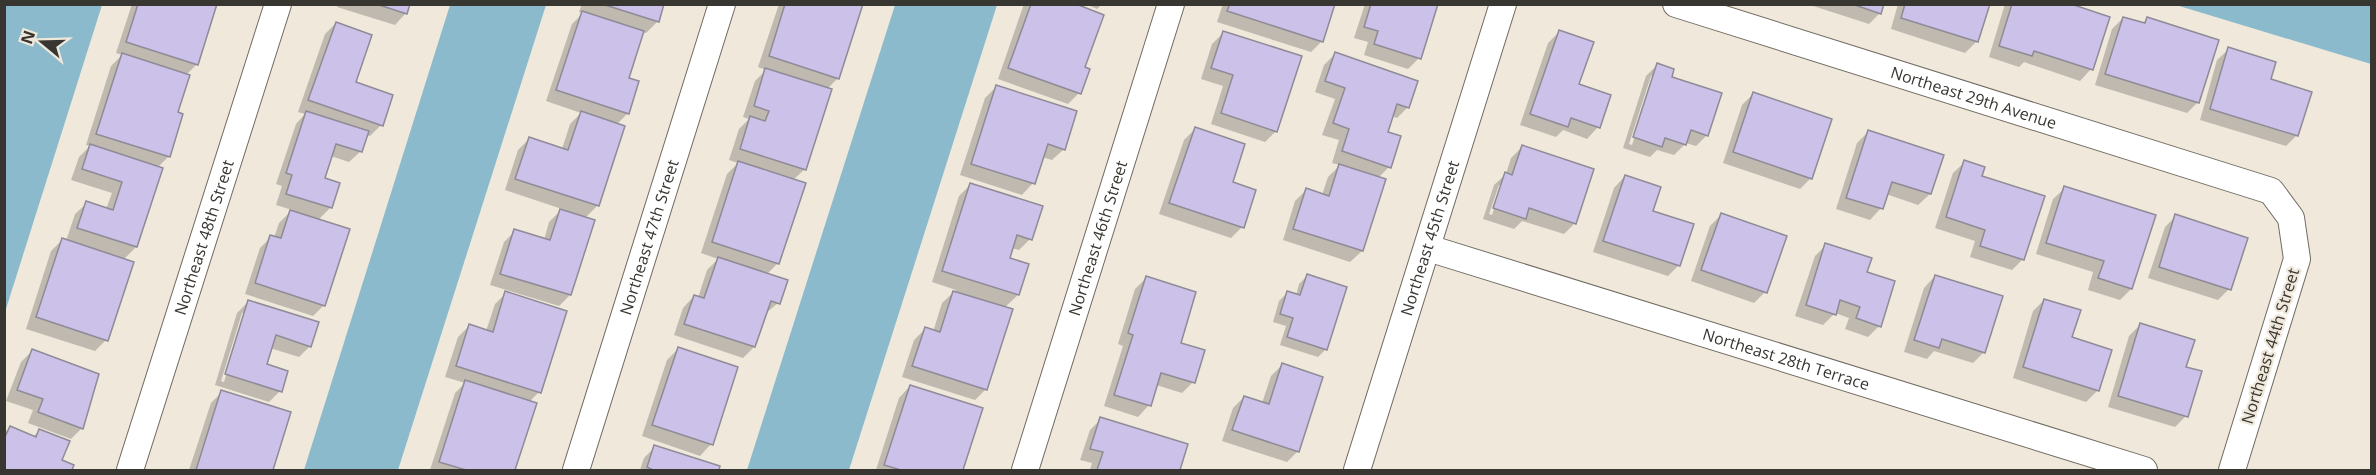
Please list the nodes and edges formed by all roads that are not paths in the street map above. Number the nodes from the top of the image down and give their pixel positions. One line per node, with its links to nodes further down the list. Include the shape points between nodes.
1 (278, 4): 8 (street, Northeast 48th Street)
2 (722, 4): 9 (street, Northeast 47th Street)
3 (1171, 4): 10 (street, Northeast 46th Street)
4 (1503, 4): 7 (street, Northeast 45th Street)
5 (1676, 4): 6 (street, Northeast 29th Avenue)
6 (2271, 191): 13 (street, Northeast 44th Street, via 2291,218 2297,259)
7 (1428, 248): 11 (street, Northeast 45th Street); 12 (street, Northeast 28th Terrace)
8 (130, 471)
9 (576, 471)
10 (1025, 471)
11 (1358, 471)
12 (2144, 471)
13 (2232, 471)

